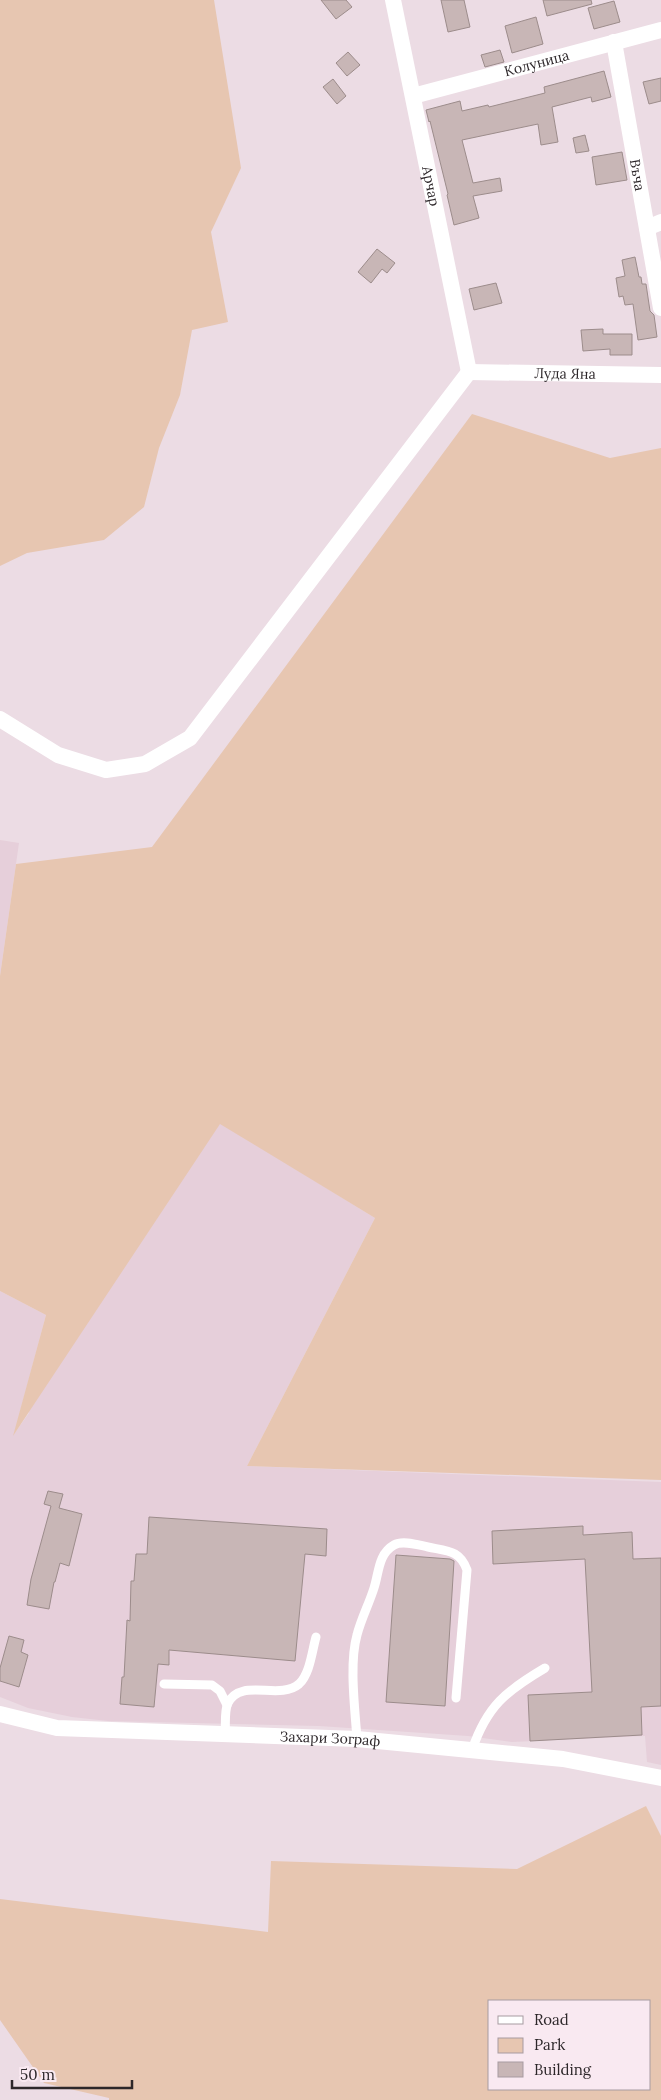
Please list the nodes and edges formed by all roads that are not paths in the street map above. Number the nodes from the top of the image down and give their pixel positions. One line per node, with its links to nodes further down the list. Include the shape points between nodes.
1 (393, 0): 4 (street, Арчар)
2 (661, 30): 3 (street, Колуница)
3 (614, 42): 4 (street, Колуница); 5 (street, Въча)
4 (412, 96): 7 (street, Арчар)
5 (654, 225): 6 (street, Въча)
6 (661, 308)
7 (469, 372): 8 (street, Луда Яна); 9 (street, via 190,738 145,764 106,770 58,755)
8 (661, 375)
9 (0, 719)
10 (316, 1637): 14 (lane, via 305,1676 299,1684 281,1692 248,1690 238,1693)
11 (545, 1668): 18 (lane, via 515,1685 494,1706 479,1730)
12 (164, 1684): 14 (lane, via 212,1686 220,1691)
13 (456, 1698): 17 (lane, via 467,1570 464,1560 455,1553 396,1544 386,1550 380,1562 356,1637 353,1678)
14 (227, 1705): 16 (lane)
15 (0, 1714): 16 (street, Захари Зограф, via 57,1728)
16 (225, 1734): 17 (street, Захари Зограф)
17 (357, 1738): 18 (street, Захари Зограф)
18 (472, 1750): 19 (street, Захари Зограф, via 563,1760)
19 (661, 1778)

